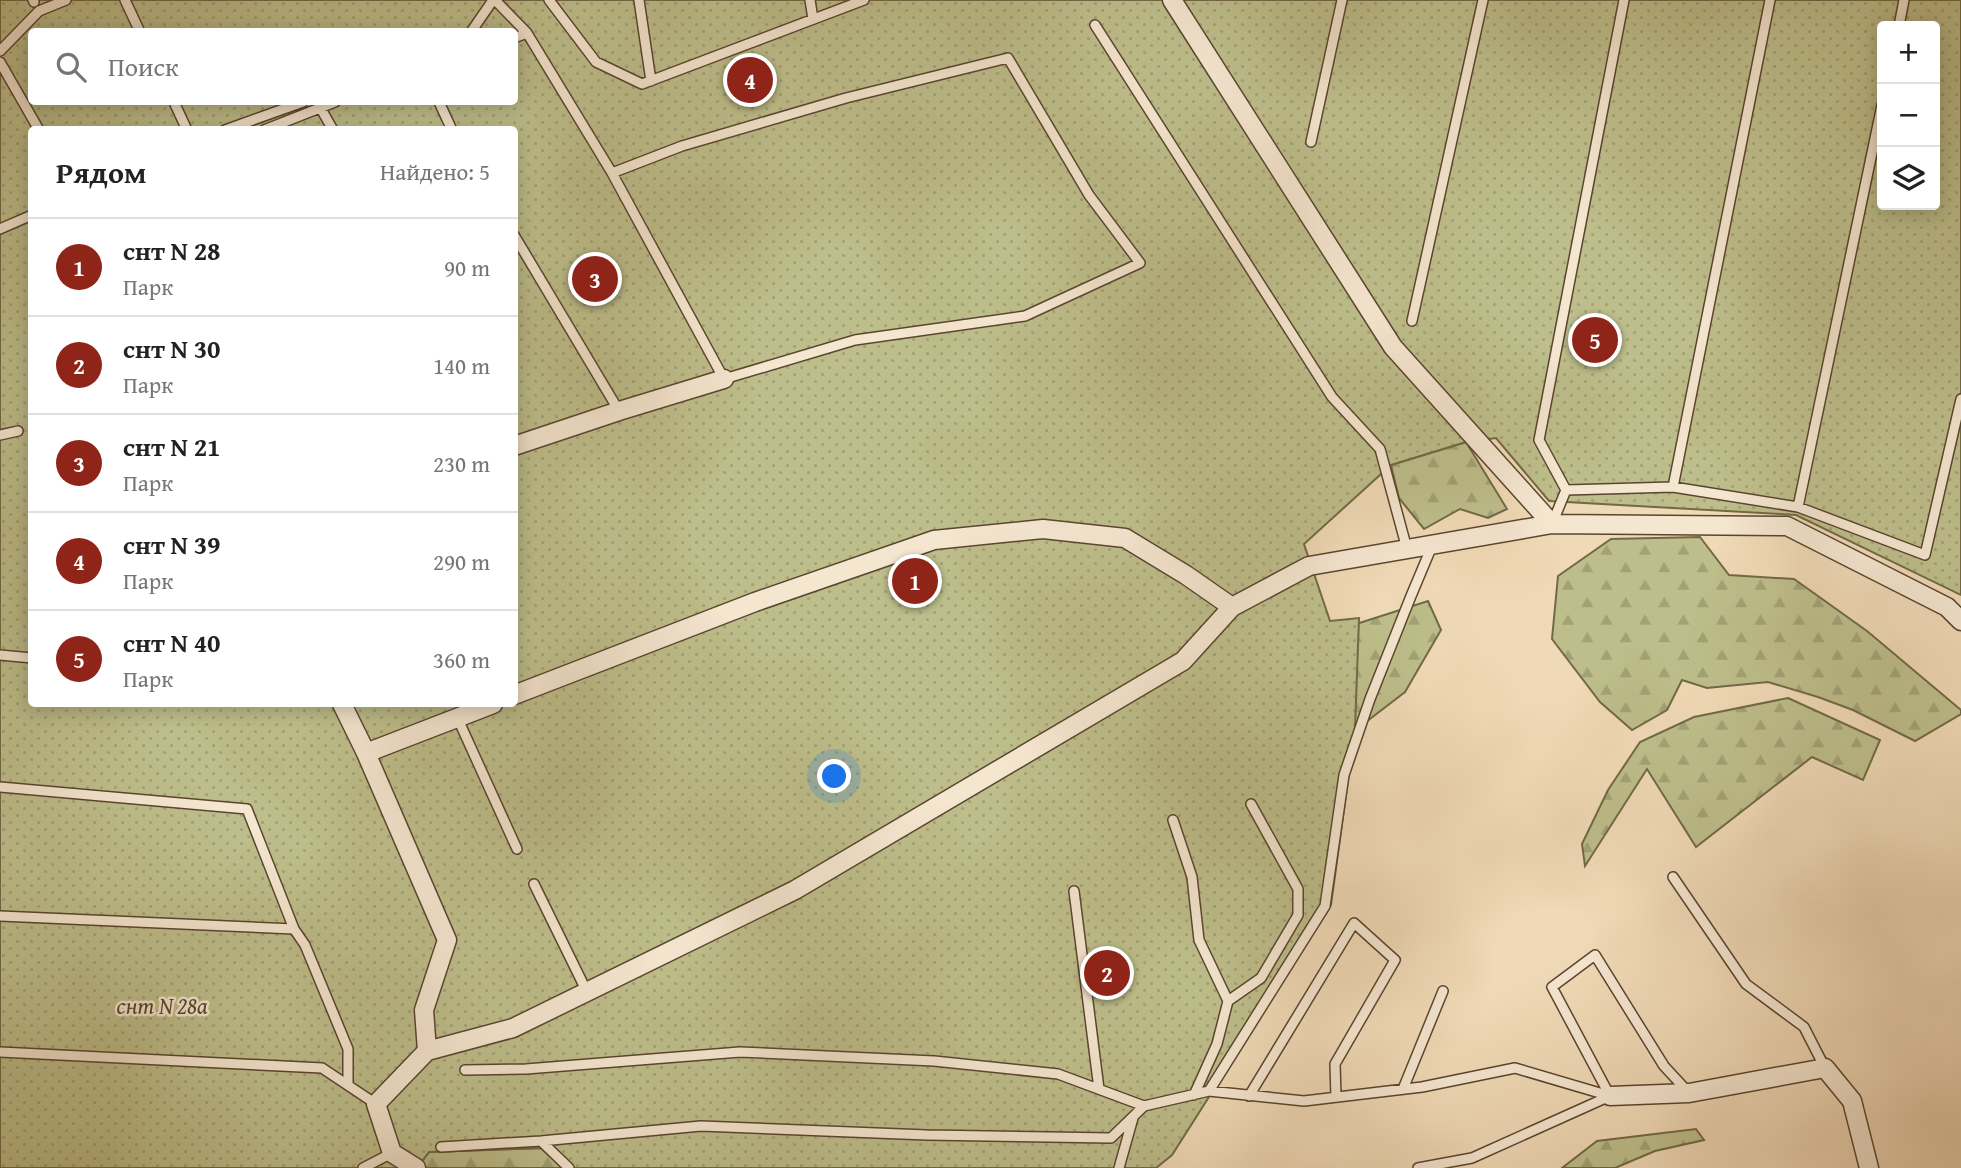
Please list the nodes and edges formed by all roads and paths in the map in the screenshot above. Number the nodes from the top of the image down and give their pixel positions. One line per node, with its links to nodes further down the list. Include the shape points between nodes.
1 (66, 0): 21 (lane, via 39,11)
2 (125, 0): 17 (lane)
3 (494, 0): 18 (lane); 19 (lane)
4 (550, 0): 23 (lane, via 596,62 642,84)
5 (639, 0): 23 (lane)
6 (810, 0): 14 (lane)
7 (864, 0): 14 (lane)
8 (1172, 0): 51 (street, via 1393,347)
9 (1342, 0): 36 (lane)
10 (1483, 0): 41 (lane)
11 (1624, 0): 49 (lane, via 1539,440)
12 (1770, 0): 48 (lane)
13 (1904, 0): 15 (lane)
14 (813, 19): 23 (lane)
15 (1900, 21)
16 (1095, 25): 53 (lane, via 1332,397 1380,449)
17 (138, 28)
18 (474, 28)
19 (527, 33): 20 (lane); 37 (lane)
20 (518, 36)
21 (0, 51)
22 (0, 62): 29 (lane)
23 (652, 81)
24 (175, 105): 30 (lane)
25 (295, 105): 31 (lane)
26 (326, 105): 28 (lane)
27 (440, 105): 34 (lane)
28 (320, 107): 32 (lane); 33 (lane)
29 (37, 126)
30 (185, 126)
31 (236, 126)
32 (274, 126)
33 (331, 126)
34 (450, 126)
35 (1877, 129): 50 (lane)
36 (1311, 142)
37 (612, 173): 42 (lane); 42 (lane, via 682,146 846,98 1007,58 1089,195 1140,263 1025,316 855,341)
38 (28, 217): 39 (lane)
39 (0, 229)
40 (518, 242): 44 (lane)
41 (1412, 321)
42 (724, 379): 44 (street)
43 (1961, 399): 50 (lane, via 1925,555)
44 (620, 411): 47 (street)
45 (18, 430): 46 (lane)
46 (0, 435)
47 (518, 445)
48 (1673, 487): 49 (lane); 50 (lane)
49 (1566, 490): 51 (lane)
50 (1798, 507)
51 (1552, 524): 52 (street); 55 (street, via 1787,526 1947,607)
52 (1433, 544): 53 (street); 82 (lane, via 1344,775 1325,906)
53 (1407, 549): 54 (street, via 1309,566)
54 (1231, 607): 58 (street, via 1125,538 1043,529 934,540 755,602); 73 (street, via 1183,661 795,890)
55 (1961, 621)
56 (0, 655): 57 (lane)
57 (28, 658)
58 (518, 693)
59 (343, 707): 62 (street)
60 (485, 707): 61 (street)
61 (457, 717): 62 (street); 66 (lane)
62 (366, 753): 75 (street, via 447,940 424,1010)
63 (0, 787): 71 (lane, via 247,810)
64 (1251, 804): 74 (lane, via 1298,889 1298,915 1261,978)
65 (1173, 820): 74 (lane, via 1192,877 1199,940)
66 (517, 849)
67 (1674, 877): 77 (lane, via 1746,984 1804,1027)
68 (534, 884): 73 (lane)
69 (1074, 891): 80 (lane)
70 (0, 916): 71 (lane)
71 (293, 929): 79 (lane, via 305,945 348,1049)
72 (1443, 991): 81 (lane)
73 (587, 992): 75 (street, via 513,1028)
74 (1228, 1001): 84 (lane, via 1217,1044)
75 (427, 1051): 88 (street)
76 (0, 1052): 79 (lane, via 322,1068)
77 (1825, 1068): 83 (street); 99 (street, via 1852,1101)
78 (465, 1070): 80 (lane, via 740,1052 948,1062 1058,1074)
79 (348, 1086): 88 (lane)
80 (1099, 1089): 89 (lane)
81 (1403, 1089): 86 (lane, via 1515,1068); 87 (lane)
82 (1209, 1091): 84 (lane); 85 (lane)
83 (1689, 1093): 86 (street); 86 (lane, via 1664,1066 1595,955 1552,987)
84 (1194, 1094): 89 (lane)
85 (1249, 1096): 87 (lane, via 1304,1101); 87 (lane, via 1354,923 1395,960 1335,1065)
86 (1610, 1096): 98 (lane, via 1472,1158)
87 (1336, 1097)
88 (376, 1104): 93 (street)
89 (1144, 1106): 90 (lane)
90 (1133, 1116): 91 (lane, via 1111,1138 701,1126); 97 (lane)
91 (541, 1141): 92 (lane); 96 (lane)
92 (441, 1147)
93 (393, 1153): 94 (lane); 95 (street)
94 (363, 1168)
95 (416, 1168)
96 (569, 1168)
97 (1119, 1168)
98 (1418, 1168)
99 (1868, 1168)

